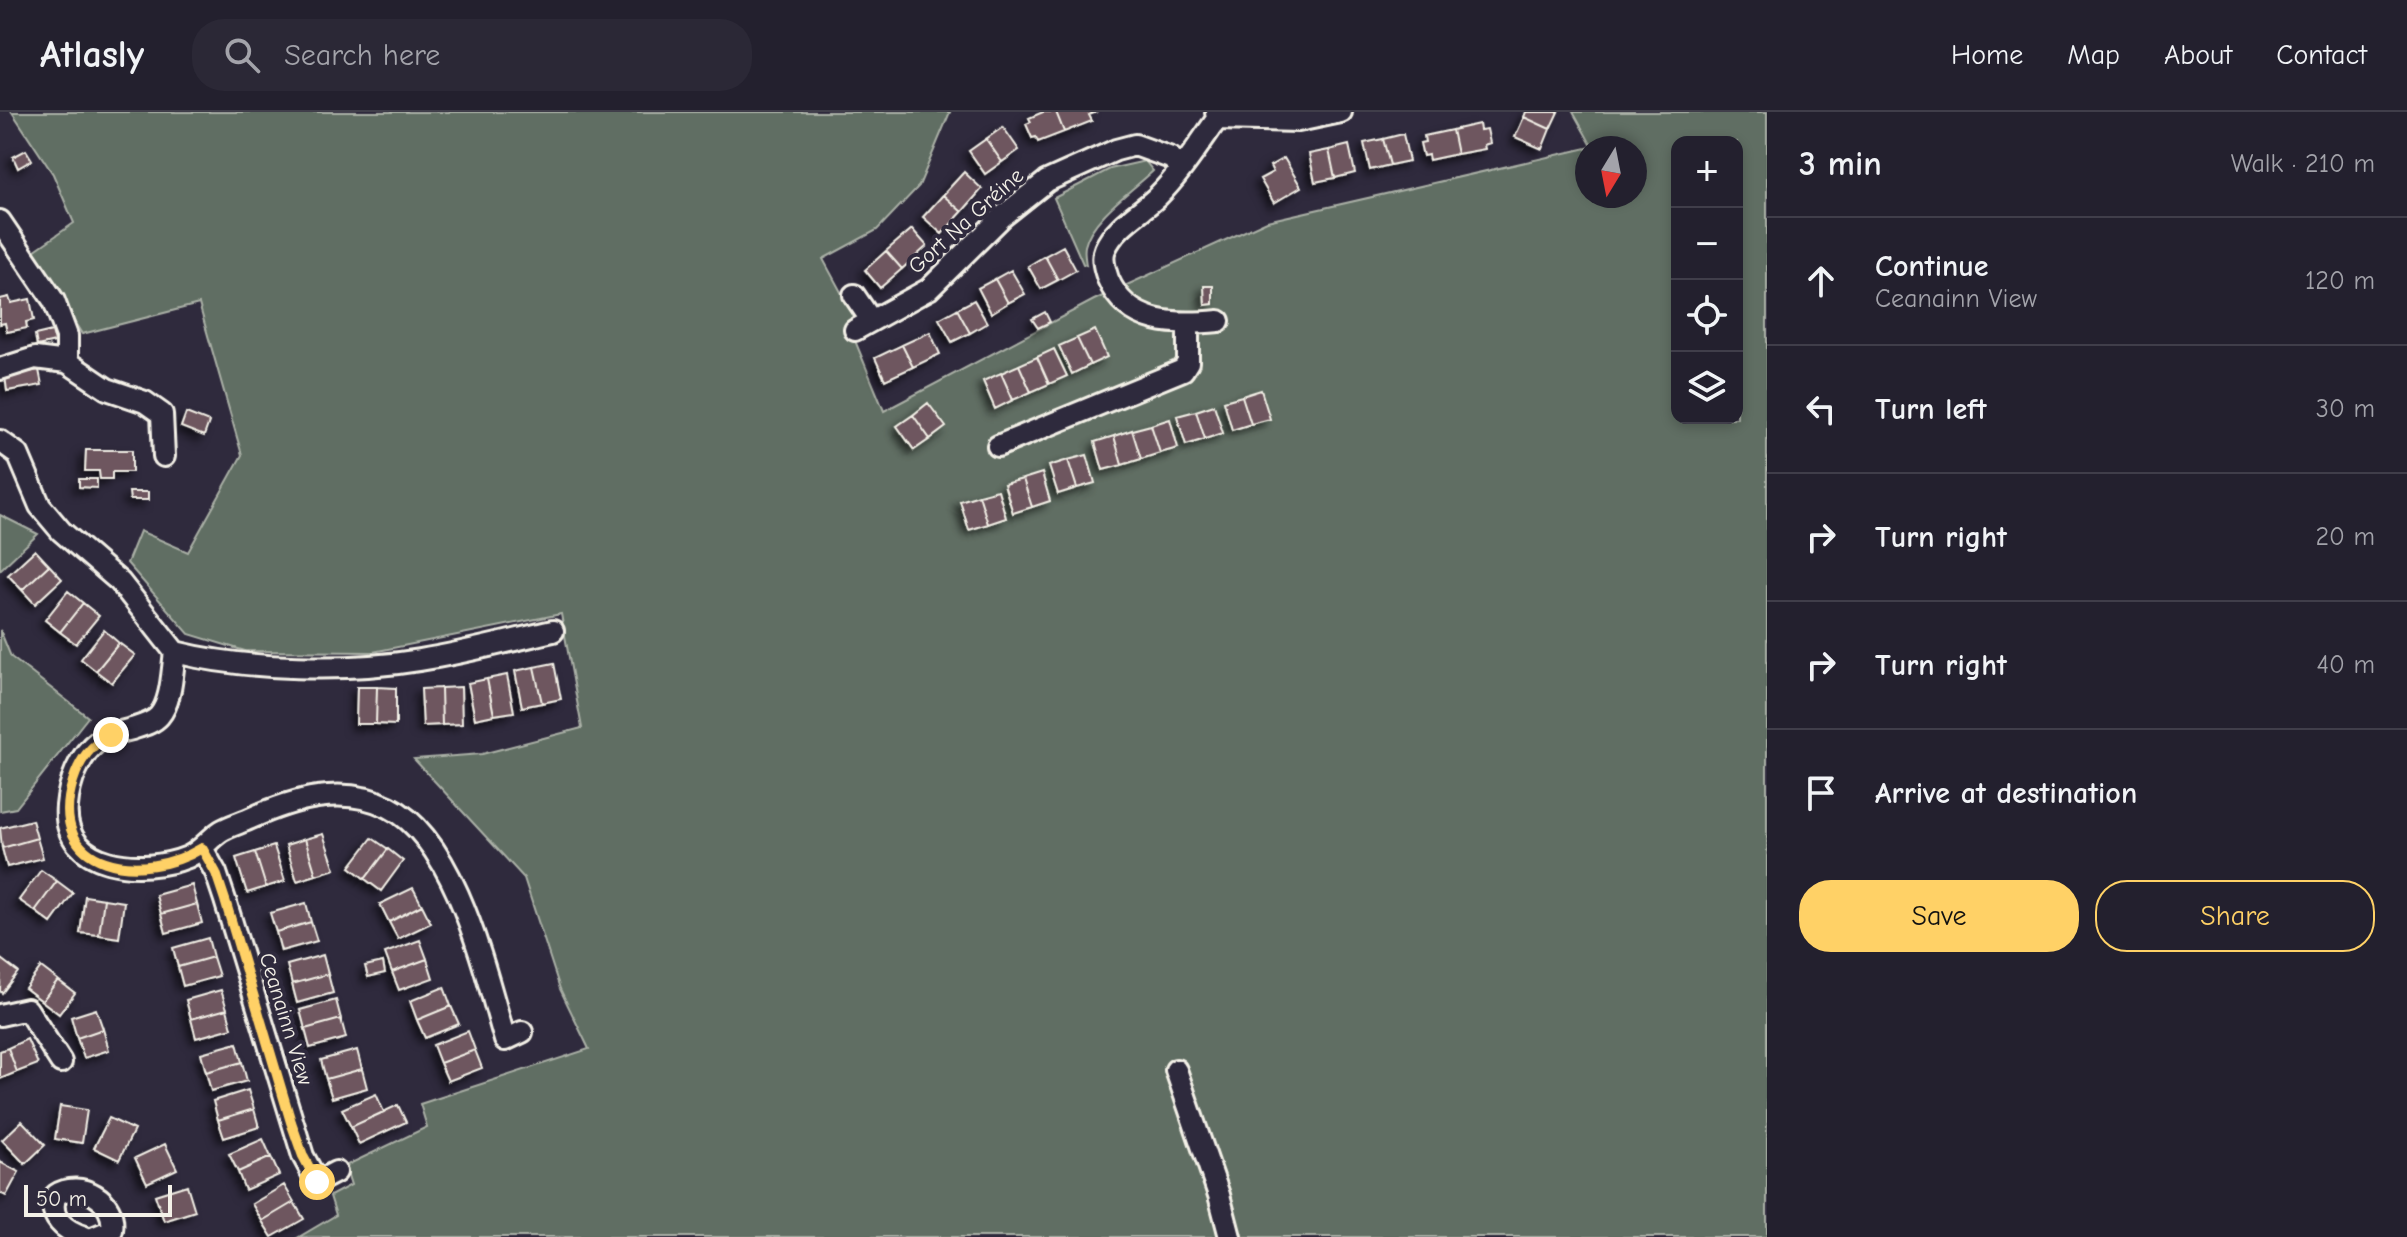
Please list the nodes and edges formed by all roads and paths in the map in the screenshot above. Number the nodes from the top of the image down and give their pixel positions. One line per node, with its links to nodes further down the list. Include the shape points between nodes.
1 (1341, 112): 2 (street, via 1298,121)
2 (1216, 116): 3 (street)
3 (1182, 168): 5 (street, Gort Na Gréine, via 1171,158 1135,145 1116,150 1047,181 1001,217 929,289 863,325); 7 (street, via 1114,234 1104,251 1104,269 1113,289 1139,315)
4 (0, 221): 8 (street, via 54,301 67,336)
5 (854, 295)
6 (1219, 321): 7 (street)
7 (1188, 323): 11 (street, via 1188,362 1183,370)
8 (67, 362): 9 (street, via 35,358); 12 (street, via 107,389 162,414)
9 (0, 369)
10 (0, 441): 14 (street, via 18,454 40,506 120,582)
11 (998, 446)
12 (164, 456)
13 (553, 631): 14 (street, via 382,664 239,663)
14 (175, 652): 15 (street, via 166,705 157,718 99,740 78,767 67,806 68,826 93,857 116,865 167,863)
15 (202, 848): 17 (street, via 221,831 298,800 331,794 364,797 390,807 424,834 438,854 473,938 505,1040); 20 (street, Ceanainn View, via 225,900 303,1156 317,1182)
16 (0, 1015): 18 (street, via 27,1009)
17 (522, 1032)
18 (61, 1062)
19 (1176, 1070): 23 (street)
20 (336, 1172)
21 (75, 1236): 22 (street, via 58,1222 52,1203 64,1189 94,1195 109,1207 112,1230)
22 (95, 1237)
23 (1230, 1237)

